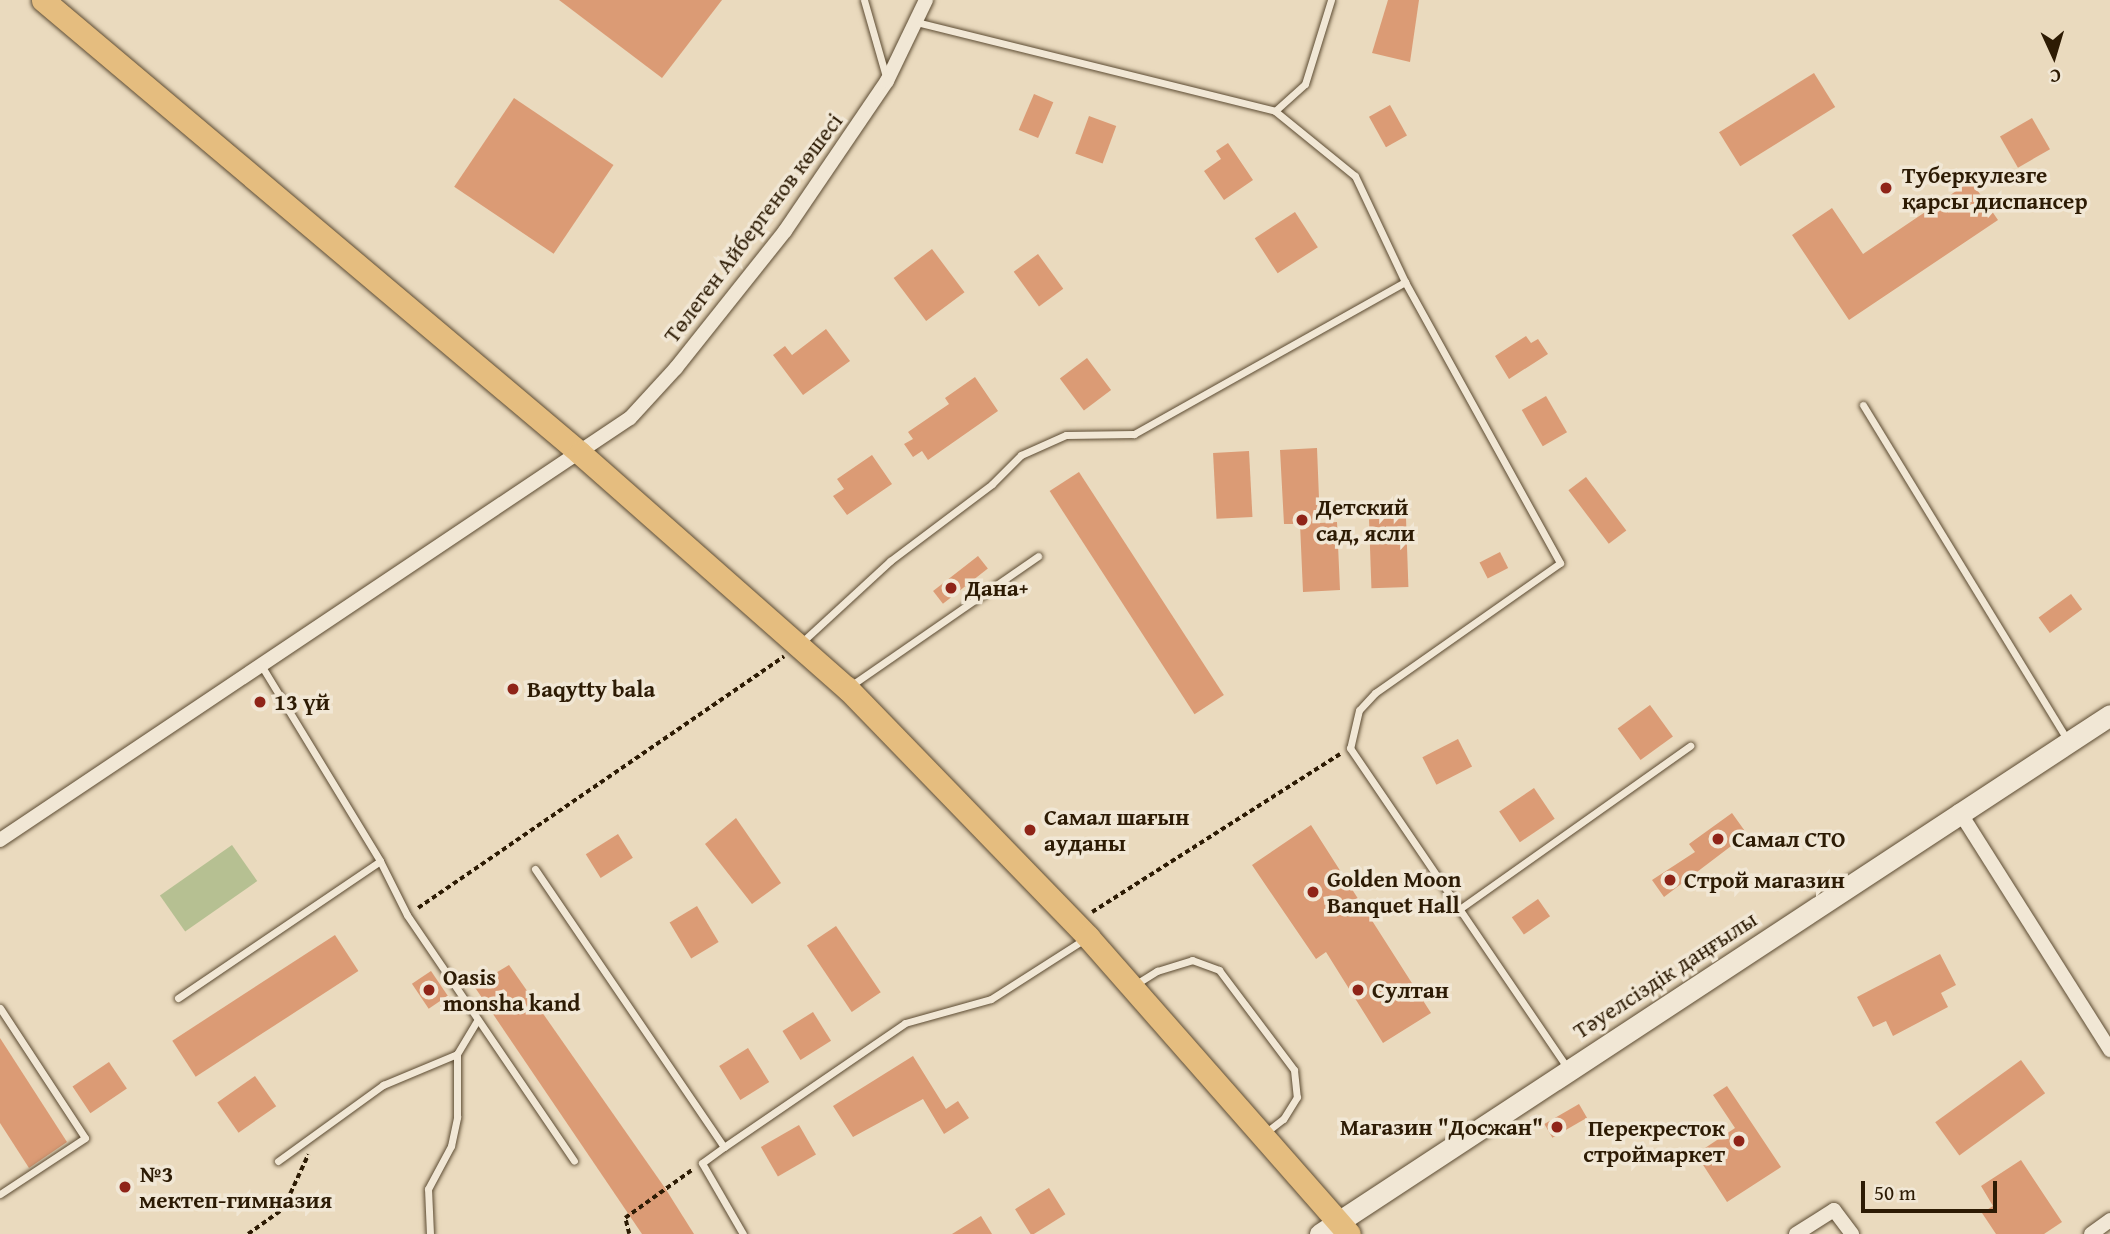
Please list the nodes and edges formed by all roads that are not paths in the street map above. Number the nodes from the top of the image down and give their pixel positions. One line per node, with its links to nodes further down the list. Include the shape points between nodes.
1 (43, 0): 10 (main road)
2 (864, 0): 6 (lane)
3 (926, 0): 5 (street, Төлеген Айбергенов көшесі)
4 (1331, 0): 7 (lane, via 1304,84)
5 (915, 22): 6 (street, Төлеген Айбергенов көшесі); 7 (lane)
6 (887, 81): 10 (street, Төлеген Айбергенов көшесі, via 785,231 676,368 629,418)
7 (1275, 111): 8 (lane, via 1355,176)
8 (1405, 282): 12 (lane, via 1134,434 1066,435 1021,455 992,484 890,561); 22 (lane, via 1560,563 1375,693 1359,710 1350,748)
9 (1863, 405): 16 (lane)
10 (580, 453): 12 (main road); 13 (street, Төлеген Айбергенов көшесі)
11 (1038, 555): 14 (lane)
12 (797, 647): 14 (main road)
13 (261, 664): 19 (street, Төлеген Айбергенов көшесі); 20 (lane)
14 (847, 688): 23 (main road)
15 (2110, 715): 16 (street, Тәуелсіздік даңғылы)
16 (2068, 740): 18 (street, Тәуелсіздік даңғылы)
17 (1690, 746): 22 (lane)
18 (1959, 811): 28 (street); 30 (street, Тәуелсіздік даңғылы)
19 (0, 840)
20 (380, 861): 25 (lane); 27 (lane, via 408,915)
21 (535, 869): 32 (lane)
22 (1461, 908): 30 (lane)
23 (1082, 930): 24 (main road); 32 (lane, via 991,999 905,1023)
24 (1133, 987): 31 (main road); 31 (lane, via 1157,971 1192,960 1219,970 1294,1070 1297,1097 1283,1119)
25 (178, 998)
26 (0, 1008): 35 (lane, via 85,1138)
27 (477, 1021): 29 (lane); 34 (lane)
28 (2110, 1050)
29 (457, 1054): 33 (lane, via 383,1085); 38 (lane, via 457,1117 451,1146 428,1189)
30 (1569, 1069): 37 (street, Тәуелсіздік даңғылы)
31 (1264, 1135): 37 (main road)
32 (724, 1147): 39 (lane, via 702,1163)
33 (278, 1161)
34 (574, 1161)
35 (0, 1194)
36 (2110, 1220): 43 (street)
37 (1344, 1227): 40 (street, Тәуелсіздік даңғылы)
38 (430, 1234)
39 (743, 1234)
40 (1320, 1234)
41 (1796, 1234): 42 (street, via 1834,1210)
42 (1852, 1234)
43 (2091, 1234)

